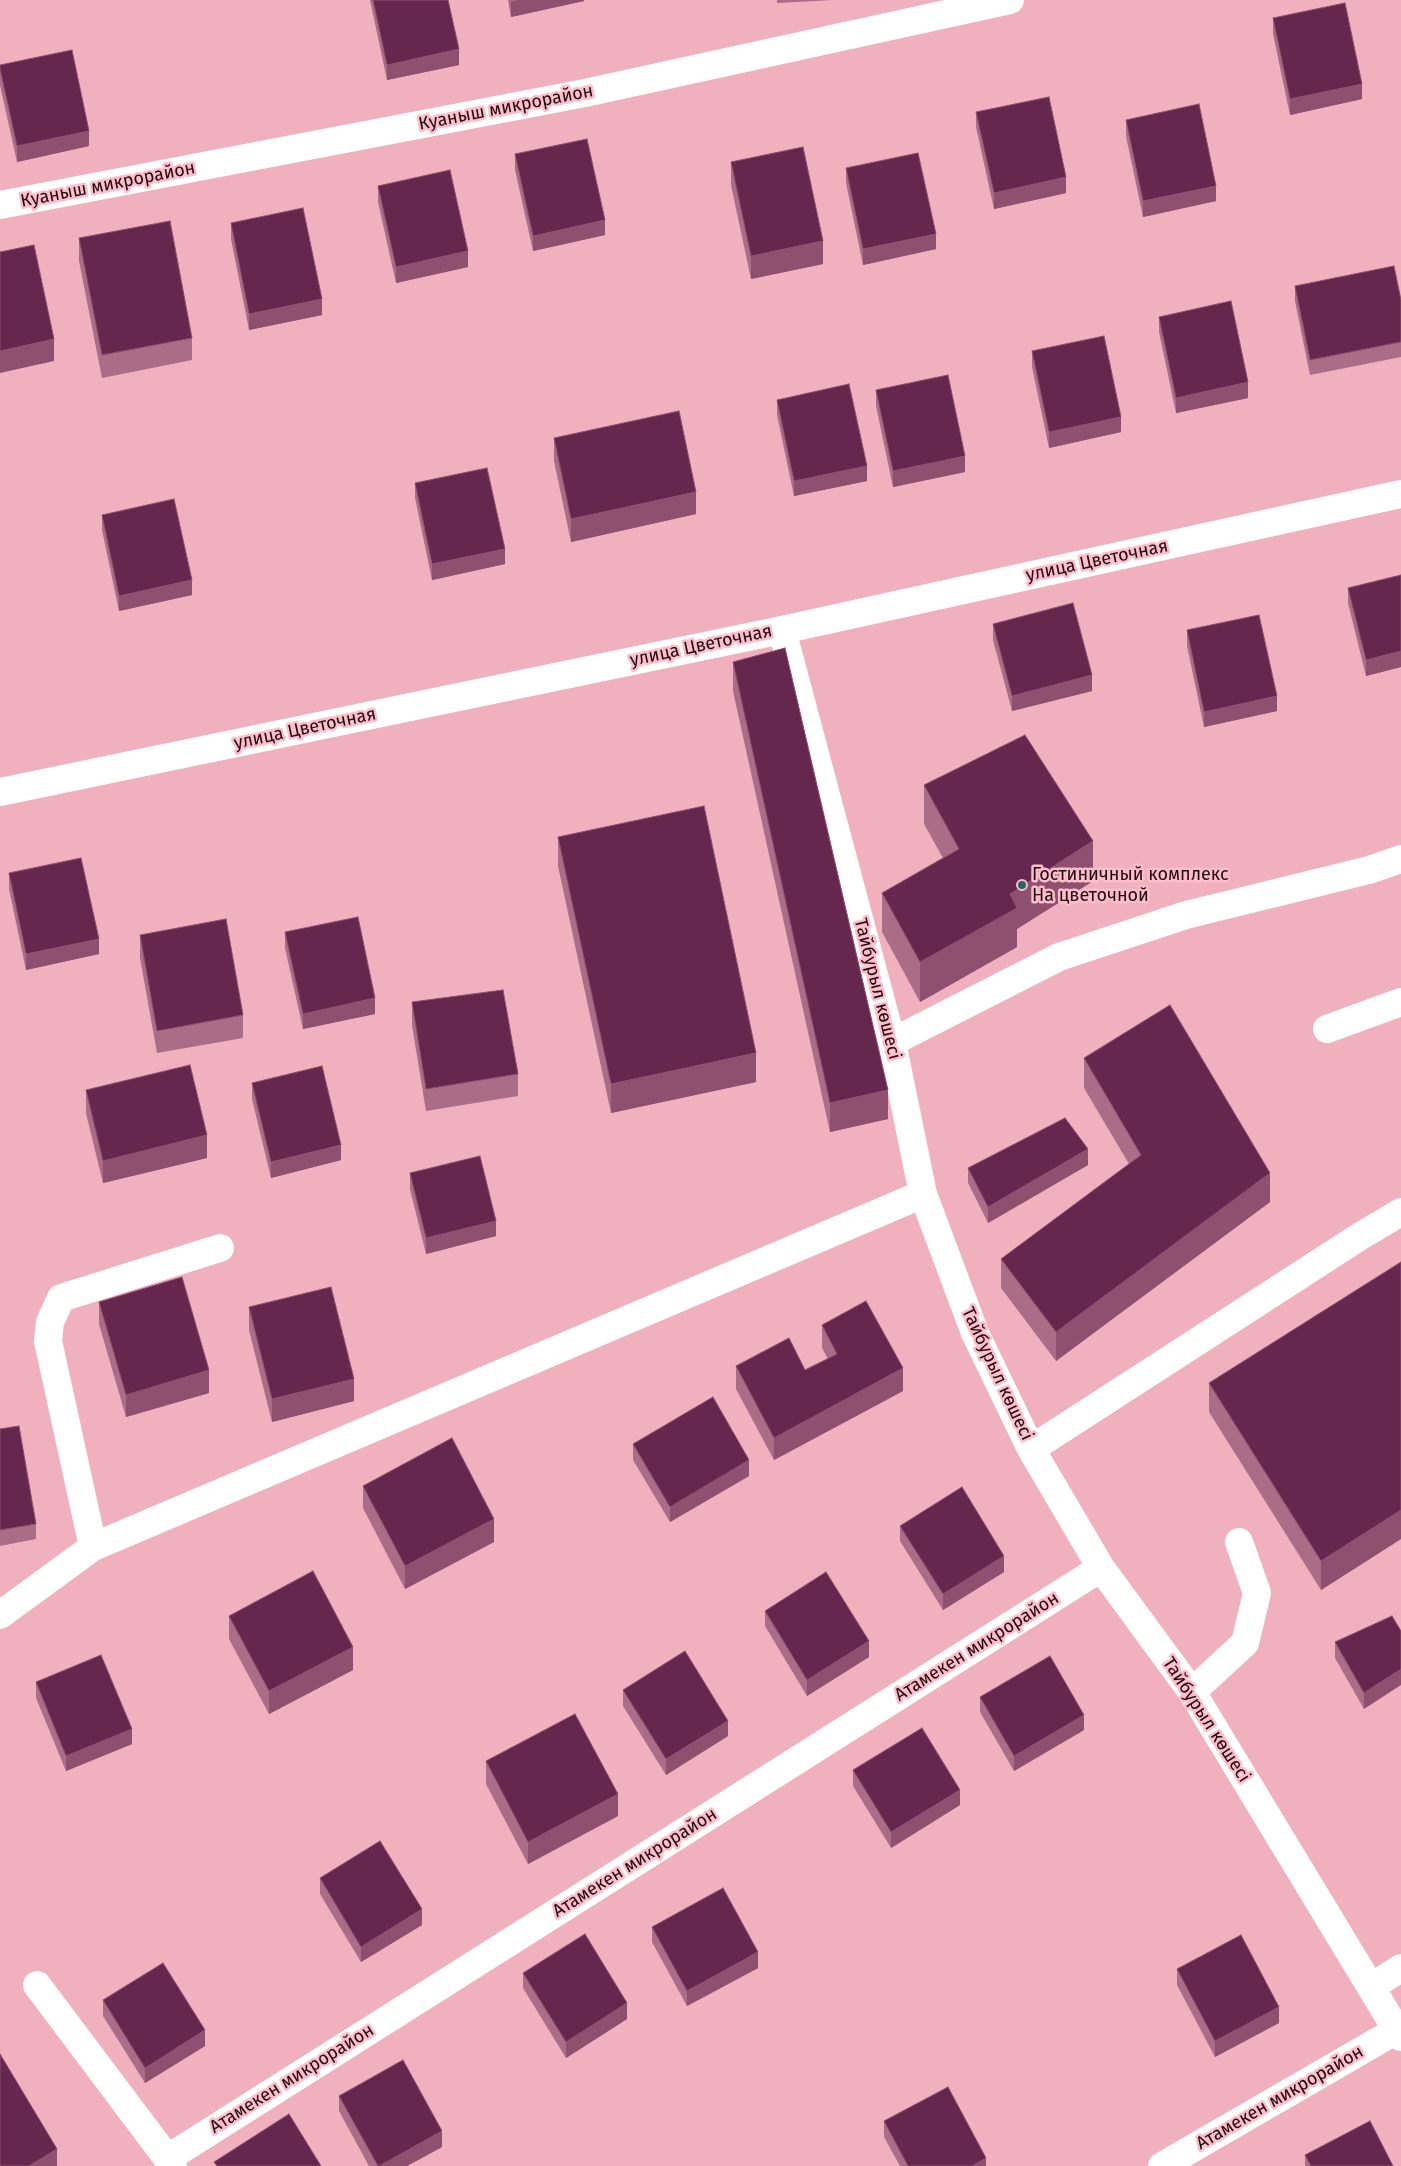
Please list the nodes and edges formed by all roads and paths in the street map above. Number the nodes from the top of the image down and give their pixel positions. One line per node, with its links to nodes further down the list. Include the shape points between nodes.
1 (1010, 0): 2 (street, Куаныш микрорайон, via 585,93)
2 (0, 206)
3 (1401, 494): 4 (street, улица Цветочная)
4 (782, 630): 5 (street, улица Цветочная); 9 (street, Тайбурыл көшесі)
5 (0, 792)
6 (1401, 859): 9 (street, via 1369,870 1186,915 1059,957)
7 (1401, 1002): 8 (street)
8 (1327, 1029)
9 (892, 1042): 10 (street, Тайбурыл көшесі)
10 (923, 1194): 13 (street, Тайбурыл көшесі, via 975,1332); 15 (street)
11 (1401, 1212): 13 (street)
12 (220, 1248): 15 (street, via 61,1298 50,1322 48,1341)
13 (1031, 1449): 16 (street, Тайбурыл көшесі)
14 (1239, 1542): 18 (street, via 1257,1594 1245,1643)
15 (93, 1547): 17 (street)
16 (1101, 1568): 18 (street, Тайбурыл көшесі); 23 (street, Атамекен микрорайон)
17 (0, 1615)
18 (1192, 1692): 21 (street, Тайбурыл көшесі)
19 (1401, 1968): 21 (street)
20 (37, 1985): 23 (street)
21 (1371, 1987): 22 (street, Тайбурыл көшесі)
22 (1399, 2033): 24 (street, Атамекен микрорайон)
23 (171, 2162)
24 (1162, 2166)

